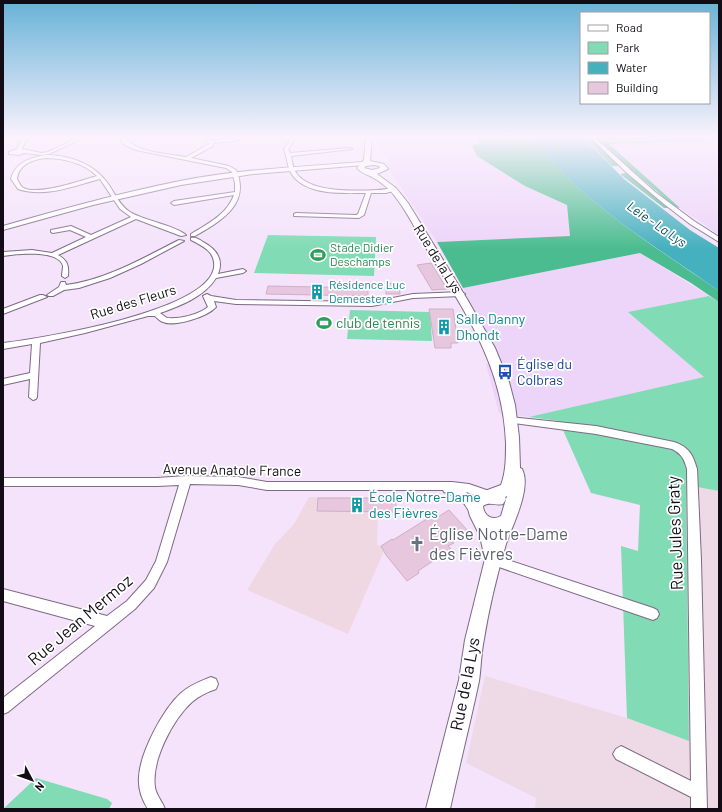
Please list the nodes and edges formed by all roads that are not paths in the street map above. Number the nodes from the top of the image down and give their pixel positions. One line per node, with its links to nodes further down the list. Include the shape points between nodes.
1 (16, 174): 9 (street, via 15,182 20,188 32,191 48,190)
2 (96, 174): 9 (street)
3 (247, 174): 8 (street)
4 (296, 174): 12 (street, via 314,188)
5 (373, 174): 10 (main road, Rue de la Lys)
6 (381, 174): 10 (main road)
7 (632, 174): 23 (street, via 671,207)
8 (236, 175): 13 (street); 14 (street)
9 (100, 177): 14 (street)
10 (384, 183): 11 (main road, Rue de la Lys)
11 (393, 190): 12 (street); 30 (main road, Rue de la Lys, via 400,197)
12 (369, 191): 16 (street, via 361,214 357,217)
13 (238, 193): 15 (street); 21 (street, via 226,213)
14 (115, 197): 17 (street, via 125,210); 18 (street)
15 (174, 204)
16 (296, 215)
17 (136, 217): 20 (street); 22 (street)
18 (3, 228)
19 (53, 231): 20 (street, via 71,228)
20 (91, 237): 25 (street)
21 (193, 237): 22 (street, via 188,241); 27 (street, Rue des Fleurs, via 212,250 216,256 218,266)
22 (182, 238): 29 (street, via 99,280 82,286)
23 (719, 240)
24 (3, 254): 25 (street, via 28,252)
25 (52, 255): 29 (street, via 62,259 66,265)
26 (243, 271): 27 (street)
27 (213, 277): 28 (street, Rue des Fleurs)
28 (208, 284): 31 (street, Rue des Fleurs); 32 (street, via 204,291)
29 (62, 288): 36 (street)
30 (461, 294): 33 (street, via 413,296 372,304); 44 (main road, Rue de la Lys, via 499,373 506,394)
31 (192, 296): 32 (street); 34 (street, Rue des Fleurs)
32 (209, 298): 33 (street); 35 (street)
33 (236, 302): 35 (street)
34 (168, 307): 37 (street, Rue des Fleurs); 38 (street, via 162,310)
35 (212, 308): 38 (street, via 204,314 173,321)
36 (3, 312)
37 (145, 314): 38 (street, via 156,313); 39 (street, Rue des Fleurs)
38 (161, 317)
39 (36, 341): 40 (street, Rue des Fleurs); 41 (street)
40 (3, 346)
41 (34, 375): 42 (street); 43 (street)
42 (3, 382)
43 (33, 397)
44 (510, 420): 45 (main road, Rue de la Lys); 59 (street, Rue Jules Graty, via 596,430 656,442 676,447 688,456 692,469 696,560)
45 (513, 456): 49 (main road, Rue de la Lys, via 509,485); 51 (main road, Rue de la Lys, via 518,480)
46 (186, 480): 47 (street, Avenue Anatole France); 48 (street, Avenue Anatole France, via 242,482 267,486); 55 (street, Rue Jean Mermoz, via 156,574 141,595)
47 (3, 482)
48 (437, 487): 49 (street, Avenue Anatole France, via 462,487); 50 (street, Avenue Anatole France, via 464,496)
49 (491, 496): 50 (main road, via 485,496 475,505); 51 (main road, via 504,502)
50 (477, 514): 51 (main road, via 487,524 495,526 503,524); 52 (main road, Rue de la Lys, via 488,535)
51 (508, 517): 52 (main road, Rue de la Lys)
52 (493, 560): 54 (street); 61 (main road, Rue de la Lys, via 474,640 468,685)
53 (3, 595): 55 (street)
54 (653, 614)
55 (108, 623): 57 (street, Rue Jean Mermoz)
56 (211, 684): 60 (street, via 192,693 178,706 150,754 148,789)
57 (3, 707)
58 (621, 754): 59 (street)
59 (699, 793): 62 (street, Rue Jules Graty)
60 (157, 809)
61 (438, 809)
62 (699, 809)

